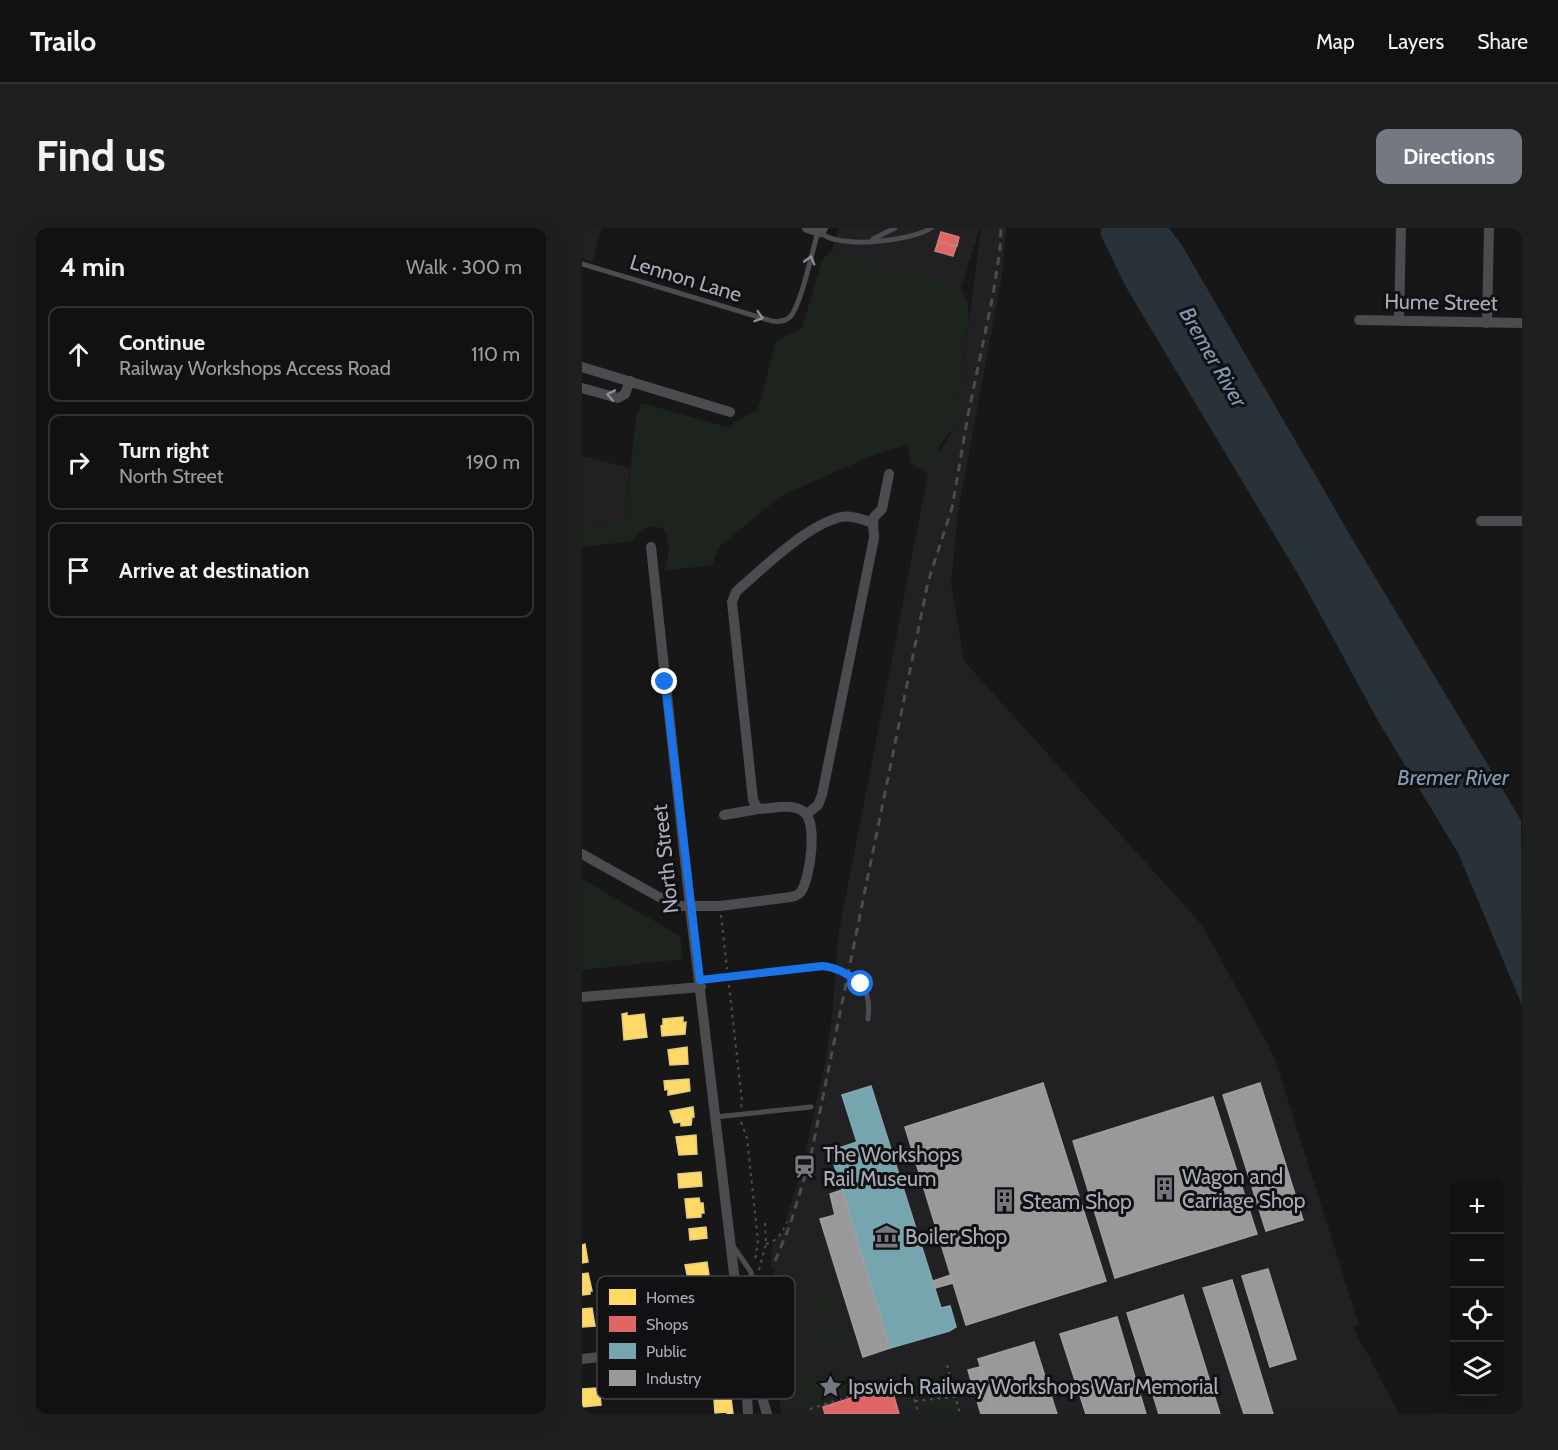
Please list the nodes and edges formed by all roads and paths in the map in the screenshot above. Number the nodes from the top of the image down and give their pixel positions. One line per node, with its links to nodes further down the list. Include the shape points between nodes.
1 (807, 228): 6 (street)
2 (896, 228): 7 (lane)
3 (931, 228): 7 (lane, via 907,237)
4 (1401, 228): 10 (street)
5 (1489, 228): 11 (street)
6 (820, 230): 7 (lane, via 835,240); 8 (lane, Lennon Lane, one-way to 6, via 781,321 790,317 797,306)
7 (859, 242)
8 (582, 264)
9 (1359, 320): 10 (street, Hume Street)
10 (1399, 320): 11 (street, Hume Street)
11 (1486, 322): 12 (street, Hume Street)
12 (1522, 323)
13 (582, 367): 14 (street)
14 (630, 381): 15 (street, one-way to 15, via 625,394 618,398); 16 (street)
15 (582, 388)
16 (730, 412)
17 (889, 474): 20 (street, via 882,509)
18 (1481, 521): 19 (street)
19 (1522, 521)
20 (873, 523): 22 (street, via 841,517 811,531 733,597 731,608 751,788); 23 (street, via 872,548 822,795 818,805)
21 (651, 547): 27 (street, North Street)
22 (758, 809): 23 (street, via 796,808); 24 (street)
23 (807, 814): 26 (street, via 812,846 800,893)
24 (724, 815)
25 (582, 854): 27 (street, via 668,902)
26 (720, 906): 27 (street); 28 (path)
27 (690, 907): 29 (street, North Street)
28 (728, 972)
29 (700, 984): 31 (street); 32 (lane, via 822,966 834,968 865,988 869,996); 35 (street, North Street)
30 (729, 984): 34 (path)
31 (582, 996)
32 (868, 1019)
33 (811, 1107): 35 (lane)
34 (740, 1110)
35 (714, 1117): 39 (street, North Street)
36 (741, 1119): 41 (path, via 747,1138 758,1241)
37 (768, 1219): 40 (path)
38 (787, 1222): 40 (path, via 781,1234)
39 (729, 1239): 43 (street, North Street); 44 (lane, North Street)
40 (766, 1244): 42 (path)
41 (755, 1261)
42 (759, 1270)
43 (734, 1276)
44 (752, 1276)
45 (597, 1357): 46 (street)
46 (582, 1359)
47 (947, 1365): 52 (path)
48 (907, 1378): 55 (path)
49 (866, 1388): 51 (path)
50 (859, 1389): 56 (path, via 857,1394)
51 (867, 1393)
52 (956, 1397): 55 (path); 60 (path)
53 (747, 1399): 58 (street, North Street)
54 (762, 1399): 59 (street, North Street)
55 (915, 1401): 57 (path)
56 (810, 1409)
57 (919, 1413)
58 (748, 1414)
59 (767, 1414)
60 (960, 1414)

